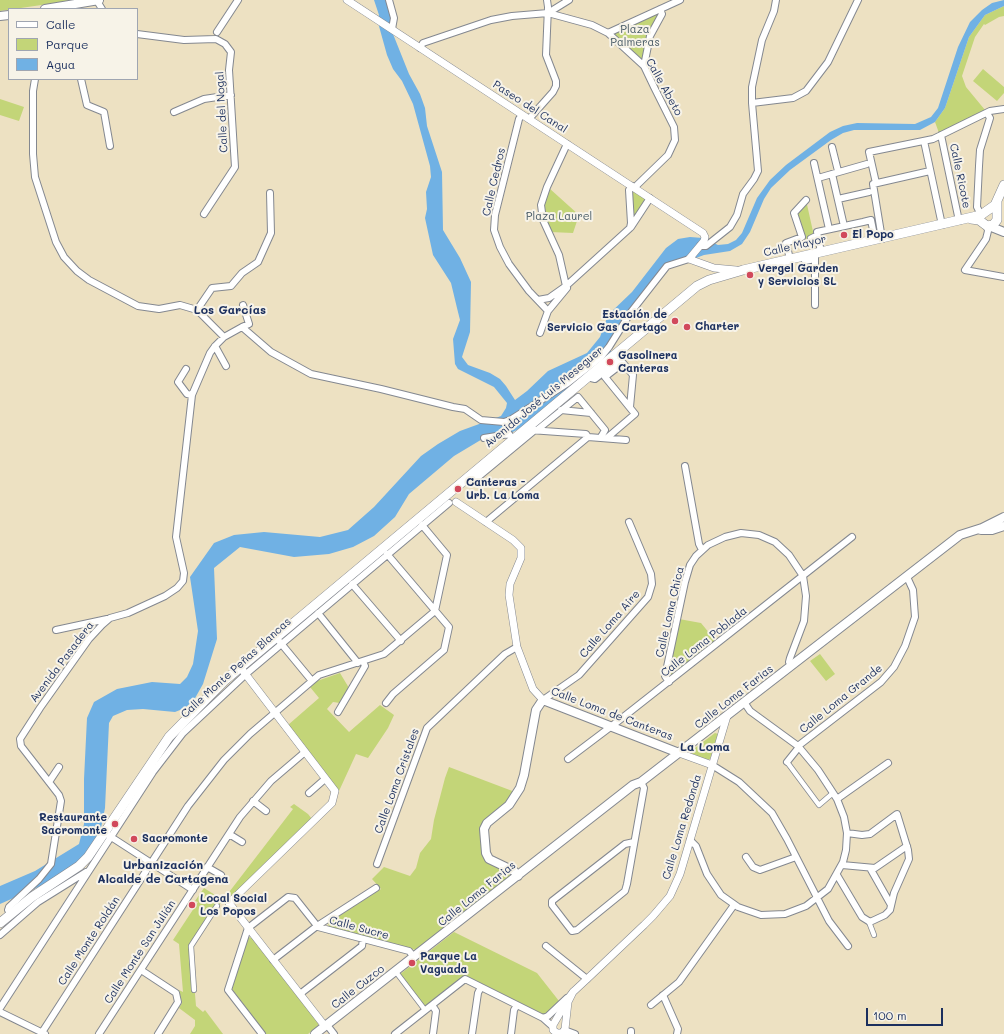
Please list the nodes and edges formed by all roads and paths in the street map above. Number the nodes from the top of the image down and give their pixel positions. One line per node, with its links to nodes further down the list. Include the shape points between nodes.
1 (98, 0): 10 (main road)
2 (238, 0): 15 (street)
3 (347, 0): 14 (street, Paseo del Canal)
4 (388, 0): 14 (street, via 394,18)
5 (547, 0): 13 (street)
6 (569, 0): 13 (street)
7 (680, 0): 12 (street)
8 (776, 0): 23 (street, via 758,56 752,87)
9 (858, 0): 23 (street, via 828,62 806,91 793,98)
10 (77, 7): 11 (main road)
11 (61, 8)
12 (660, 9): 16 (street); 19 (street, via 662,14 650,36)
13 (548, 13): 16 (street, Calle Abeto, via 592,24); 18 (street, via 491,20 423,43); 28 (street, via 546,55 556,86 554,92)
14 (392, 29): 18 (street, Paseo del Canal)
15 (217, 32)
16 (608, 33): 19 (street, Calle Abeto)
17 (138, 34): 22 (street, Calle del Nogal, via 184,40 221,40 230,52)
18 (420, 48): 27 (street, Paseo del Canal)
19 (644, 66): 41 (street, Calle Abeto, via 676,135 668,154)
20 (35, 80): 68 (street, via 35,177 56,242 64,257 89,280 138,306 159,309 180,305)
21 (82, 80): 32 (street, via 87,105 104,112)
22 (230, 95): 25 (street, via 204,99); 47 (street, Calle del Nogal, via 235,167)
23 (752, 103): 56 (street, via 757,175 743,194 737,215 730,227 706,246)
24 (1004, 109): 26 (street)
25 (174, 112)
26 (987, 113): 29 (street); 48 (street, via 990,118 981,145 977,207)
27 (522, 114): 28 (street, Paseo del Canal); 65 (street, Calle Cedros, via 494,226 506,258)
28 (529, 119): 31 (street, Paseo del Canal)
29 (941, 135): 30 (street); 49 (street, Calle Ricote)
30 (924, 141): 36 (street); 39 (street, via 869,152)
31 (567, 144): 41 (street, Paseo del Canal); 64 (street, via 541,205 543,220 559,255)
32 (110, 146)
33 (832, 147): 37 (street)
34 (814, 163): 38 (street)
35 (868, 164): 37 (street)
36 (930, 171): 39 (street); 50 (street)
37 (835, 172): 38 (street); 45 (street)
38 (818, 178): 53 (street)
39 (875, 184): 55 (street)
40 (1004, 185): 48 (main road)
41 (633, 187): 44 (street, Paseo del Canal); 52 (street, via 630,190)
42 (870, 192): 45 (street)
43 (270, 193): 68 (street, via 271,233 258,262 242,273 231,286 212,288)
44 (650, 198): 52 (street); 56 (street, Paseo del Canal, via 701,232 705,237)
45 (838, 199): 51 (street)
46 (806, 200): 59 (street, via 794,213 802,237 786,242)
47 (204, 214)
48 (991, 215): 49 (main road, Calle Mayor); 54 (main road); 63 (street, via 986,239 965,270)
49 (960, 221): 50 (main road, Calle Mayor)
50 (942, 225): 55 (main road, Calle Mayor)
51 (844, 226): 53 (street); 55 (street, via 871,220)
52 (630, 228): 62 (street)
53 (829, 230): 57 (street, via 817,232)
54 (1003, 231)
55 (879, 239): 57 (main road, Calle Mayor)
56 (700, 246): 58 (street)
57 (817, 255): 59 (main road, Calle Mayor); 60 (street); 66 (street)
58 (689, 259): 61 (street, via 714,268); 70 (street, via 668,266 631,312 600,358 568,383 504,422 481,420 465,408 311,374 267,348)
59 (790, 259): 61 (main road, Calle Mayor)
60 (805, 261)
61 (743, 270): 77 (main road, Avenida José Luis Meseguer, via 700,284)
62 (579, 275): 64 (street); 69 (street)
63 (1004, 277)
64 (566, 286): 65 (street, via 549,298)
65 (538, 300): 69 (street, Calle Cedros)
66 (815, 304)
67 (243, 306): 70 (street, via 249,324)
68 (196, 310): 72 (street)
69 (548, 311): 71 (street)
70 (242, 327): 72 (street, Avenida Pasadera)
71 (540, 333)
72 (224, 337): 73 (street, Avenida Pasadera)
73 (215, 346): 75 (street); 78 (street, Avenida Pasadera)
74 (620, 362): 77 (street, via 596,379); 79 (street, via 633,375); 79 (street, via 605,377)
75 (226, 366)
76 (186, 369): 78 (street, via 178,382 187,394)
77 (587, 377): 82 (main road, Avenida José Luis Meseguer)
78 (192, 396): 105 (street, Avenida Pasadera, via 176,537 184,573 183,581 171,592 147,606)
79 (630, 407): 84 (street, via 635,414)
80 (561, 410): 81 (street); 81 (street, via 578,397); 82 (street)
81 (591, 413): 84 (street, via 605,430)
82 (533, 429): 83 (street, via 586,434); 86 (main road, Avenida José Luis Meseguer); 89 (street)
83 (588, 437): 84 (street); 92 (street)
84 (604, 437): 87 (street)
85 (484, 438): 86 (street, via 509,434)
86 (513, 439): 90 (main road, Avenida José Luis Meseguer, via 454,488)
87 (626, 440)
88 (685, 466): 98 (street)
89 (477, 478)
90 (449, 501): 92 (street, Calle Loma de Canteras); 94 (street, Calle Monte Peñas Blancas); 107 (main road, Calle Monte Peñas Blancas)
91 (1004, 517): 96 (main road, Calle Loma Farias)
92 (486, 522): 109 (street, Calle Loma de Canteras, via 517,542 522,552 508,592)
93 (629, 522): 115 (street, Calle Loma Aire, via 651,574 648,597 578,675)
94 (422, 525): 99 (street, Calle Monte Peñas Blancas); 103 (street, via 447,555)
95 (1004, 526): 96 (main road, via 992,530)
96 (974, 530): 101 (main road, Calle Loma Farias, via 960,535)
97 (852, 537): 100 (street, Calle Loma Poblada)
98 (702, 550): 100 (street, Calle Loma Chica, via 716,540 730,535 759,535 782,548); 114 (street, Calle Loma Chica, via 694,559 685,582 666,676)
99 (387, 554): 102 (street, Calle Monte Peñas Blancas); 103 (street)
100 (803, 576): 111 (street, via 806,610 790,658); 114 (street, Calle Loma Poblada)
101 (906, 577): 111 (main road, Calle Loma Farias); 124 (street, Calle Loma Grande, via 913,590 915,617 905,646 894,667 881,682)
102 (352, 584): 104 (street, Calle Monte Peñas Blancas); 108 (street)
103 (435, 611): 108 (street, Calle Monte Roldán); 117 (street, via 449,627 444,650 393,694)
104 (318, 613): 107 (street, Calle Monte Peñas Blancas); 110 (street)
105 (110, 618): 106 (street); 133 (street, Avenida Pasadera, via 89,639 20,740 21,746)
106 (56, 630)
107 (278, 640): 112 (main road, Calle Monte Peñas Blancas); 113 (street)
108 (401, 641): 110 (street, Calle Monte Roldán, via 384,654)
109 (517, 648): 115 (street, Calle Loma de Canteras, via 533,689); 150 (street, Calle Loma Cristales, via 505,654 427,728)
110 (360, 662): 113 (street, Calle Monte Roldán, via 320,675); 119 (street, via 364,666)
111 (791, 666): 116 (main road, Calle Loma Farias)
112 (243, 670): 118 (street); 142 (main road, Calle Monte Peñas Blancas, via 195,708 169,737)
113 (312, 681): 118 (street, Calle Monte Roldán)
114 (669, 682): 121 (street, Calle Loma Poblada)
115 (544, 700): 121 (main road, Calle Loma de Canteras); 157 (main road, via 536,710 520,788 509,805 484,829 489,859 514,871)
116 (744, 702): 120 (main road, Calle Loma Farias); 124 (street, via 750,711)
117 (386, 704)
118 (275, 712): 125 (street); 149 (street, Calle Monte Roldán, via 241,742 216,769)
119 (338, 712)
120 (727, 716): 122 (main road, Calle Loma Farias); 123 (street, Calle Loma Redonda)
121 (610, 726): 126 (main road, Calle Loma de Canteras); 127 (street, Calle Loma Poblada)
122 (710, 728): 123 (street, via 718,726); 126 (main road, Calle Loma Farias)
123 (722, 734): 130 (street, Calle Loma Redonda)
124 (798, 747): 128 (street, Calle Loma Grande); 136 (street)
125 (305, 752): 132 (street); 138 (street, Calle Monte San Julián, via 271,781)
126 (679, 753): 130 (street, Calle Loma de Canteras); 134 (main road, Calle Loma Farias)
127 (568, 759)
128 (787, 762): 136 (street, via 819,805)
129 (888, 763): 137 (street)
130 (712, 765): 143 (street, Calle Loma Redonda); 148 (street, Calle Loma de Canteras, via 739,782 767,808 779,824)
131 (59, 767): 133 (street)
132 (325, 778): 135 (street); 168 (street, via 335,791 332,803 230,903)
133 (49, 782): 164 (street, Avenida Pasadera, via 61,801 52,860 43,875 9,907)
134 (641, 782): 145 (street, via 644,788); 157 (main road, Calle Loma Farias)
135 (309, 793)
136 (833, 793): 137 (street)
137 (837, 799): 140 (street)
138 (253, 801): 139 (street); 141 (street, Calle Monte San Julián)
139 (266, 811)
140 (847, 833): 146 (street, via 870,834 897,814); 151 (street)
141 (229, 834): 144 (street); 152 (street, Calle Monte San Julián)
142 (108, 835): 149 (street); 154 (street, Calle Monte Peñas Blancas); 164 (main road, Calle Monte Peñas Blancas, via 79,866 41,890)
143 (690, 840): 161 (street, via 696,846 713,884); 178 (street, Calle Loma Redonda, via 677,881 666,902)
144 (242, 842)
145 (634, 842): 145 (street, via 625,844 552,901 552,905 572,930 577,930 624,893 628,884)
146 (907, 846): 153 (street, via 878,867); 162 (street, via 909,859)
147 (746, 857): 148 (street, via 758,870)
148 (796, 857): 160 (street, Calle Loma de Canteras)
149 (152, 863): 159 (street); 196 (street, Calle Monte Roldán)
150 (377, 864)
151 (842, 865): 153 (street); 156 (street)
152 (207, 867): 155 (street); 159 (street, Calle Monte San Julián)
153 (870, 868): 162 (street)
154 (89, 870): 169 (street, via 38,902); 187 (street, Calle Monte Peñas Blancas)
155 (221, 875)
156 (837, 875): 160 (street, via 828,889); 165 (street, via 862,917)
157 (518, 876): 174 (main road, Calle Loma Farias)
158 (376, 888): 167 (street)
159 (192, 890): 176 (street, Calle Monte San Julián)
160 (817, 899): 161 (street, via 798,910 777,915 752,913); 173 (street, Calle Loma de Canteras)
161 (734, 905): 182 (street, via 679,982)
162 (891, 905): 165 (street, via 888,914)
163 (217, 906): 180 (street, via 191,946)
164 (11, 914): 166 (main road, Calle Monte Peñas Blancas)
165 (869, 922): 170 (street)
166 (0, 923)
167 (317, 926): 168 (street, Calle Sucre, via 295,898 288,897); 171 (street, Calle Sucre); 175 (street)
168 (248, 928): 175 (street); 199 (street, via 228,990)
169 (0, 935)
170 (874, 935)
171 (363, 939): 174 (street, Calle Sucre, via 409,951); 181 (street, via 362,946)
172 (546, 946): 178 (street)
173 (848, 946)
174 (414, 957): 177 (main road, Calle Cuzco)
175 (274, 960): 181 (street)
176 (141, 970): 197 (street, Calle Monte San Julián); 198 (street, via 176,993 178,1002)
177 (396, 972): 188 (street); 192 (main road, Calle Cuzco)
178 (587, 979): 183 (street, Calle Loma Redonda)
179 (481, 987): 184 (street, via 465,979); 185 (street); 204 (street)
180 (194, 990)
181 (300, 994): 192 (street, via 324,1025)
182 (663, 995): 186 (street); 206 (street, via 678,1029)
183 (565, 1003): 190 (street); 191 (street); 193 (street, Calle Loma Redonda)
184 (432, 1005): 188 (street); 203 (street, via 436,1011)
185 (517, 1005): 190 (street); 205 (street)
186 (651, 1005)
187 (0, 1008)
188 (425, 1010): 202 (street)
189 (0, 1012): 196 (street)
190 (543, 1018): 193 (street)
191 (566, 1024): 193 (street, via 562,1021); 194 (street); 195 (street)
192 (327, 1025): 200 (main road, Calle Cuzco); 201 (street)
193 (554, 1028): 194 (street, via 557,1033)
194 (563, 1033): 195 (street)
195 (574, 1033)
196 (43, 1034)
197 (99, 1034)
198 (158, 1034)
199 (262, 1034)
200 (315, 1034)
201 (334, 1034)
202 (395, 1034)
203 (433, 1034)
204 (472, 1034)
205 (511, 1034)
206 (677, 1034)

